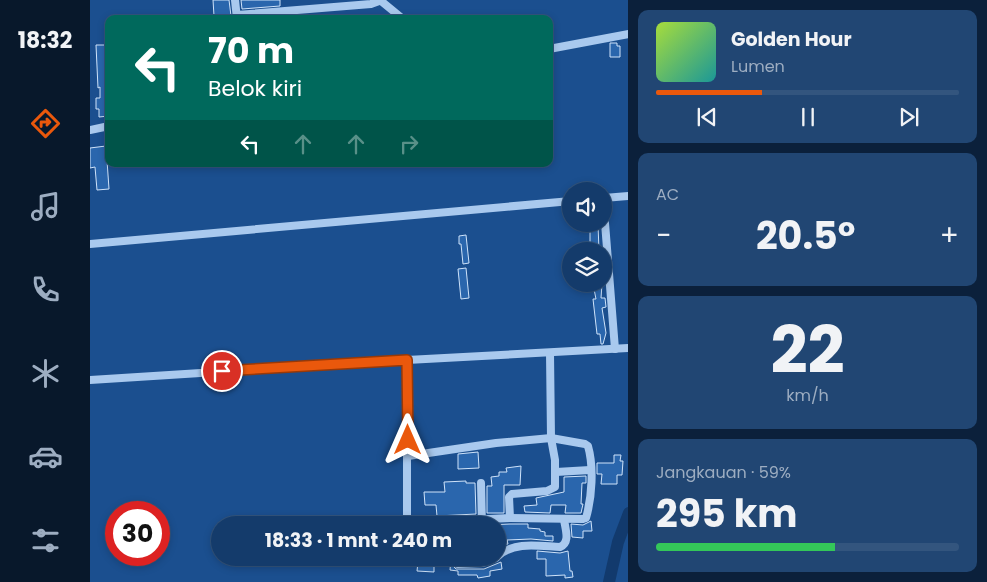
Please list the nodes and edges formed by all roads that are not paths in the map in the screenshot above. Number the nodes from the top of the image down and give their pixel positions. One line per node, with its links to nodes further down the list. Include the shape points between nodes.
1 (235, 0): 3 (street)
2 (381, 1): 4 (street); 5 (street)
3 (237, 15)
4 (280, 15)
5 (398, 15)
6 (628, 34): 7 (street)
7 (553, 47)
8 (105, 127): 9 (street)
9 (90, 130)
10 (628, 196): 11 (street)
11 (612, 197)
12 (562, 202): 14 (street)
13 (606, 232): 16 (street)
14 (90, 244)
15 (628, 348): 16 (street)
16 (615, 349): 17 (street)
17 (550, 353): 18 (street); 20 (street)
18 (407, 360): 19 (street); 21 (street)
19 (90, 380)
20 (551, 438): 21 (street); 22 (street, via 588,446); 23 (street)
21 (408, 456): 25 (street)
22 (590, 470): 23 (street); 29 (street, via 591,497 586,516 583,519)
23 (556, 472): 27 (street, via 556,487 552,490 510,495)
24 (481, 483): 26 (street)
25 (407, 516)
26 (482, 516)
27 (510, 518): 28 (street); 29 (street)
28 (506, 519)
29 (564, 519): 30 (street, via 564,545)
30 (506, 549)

